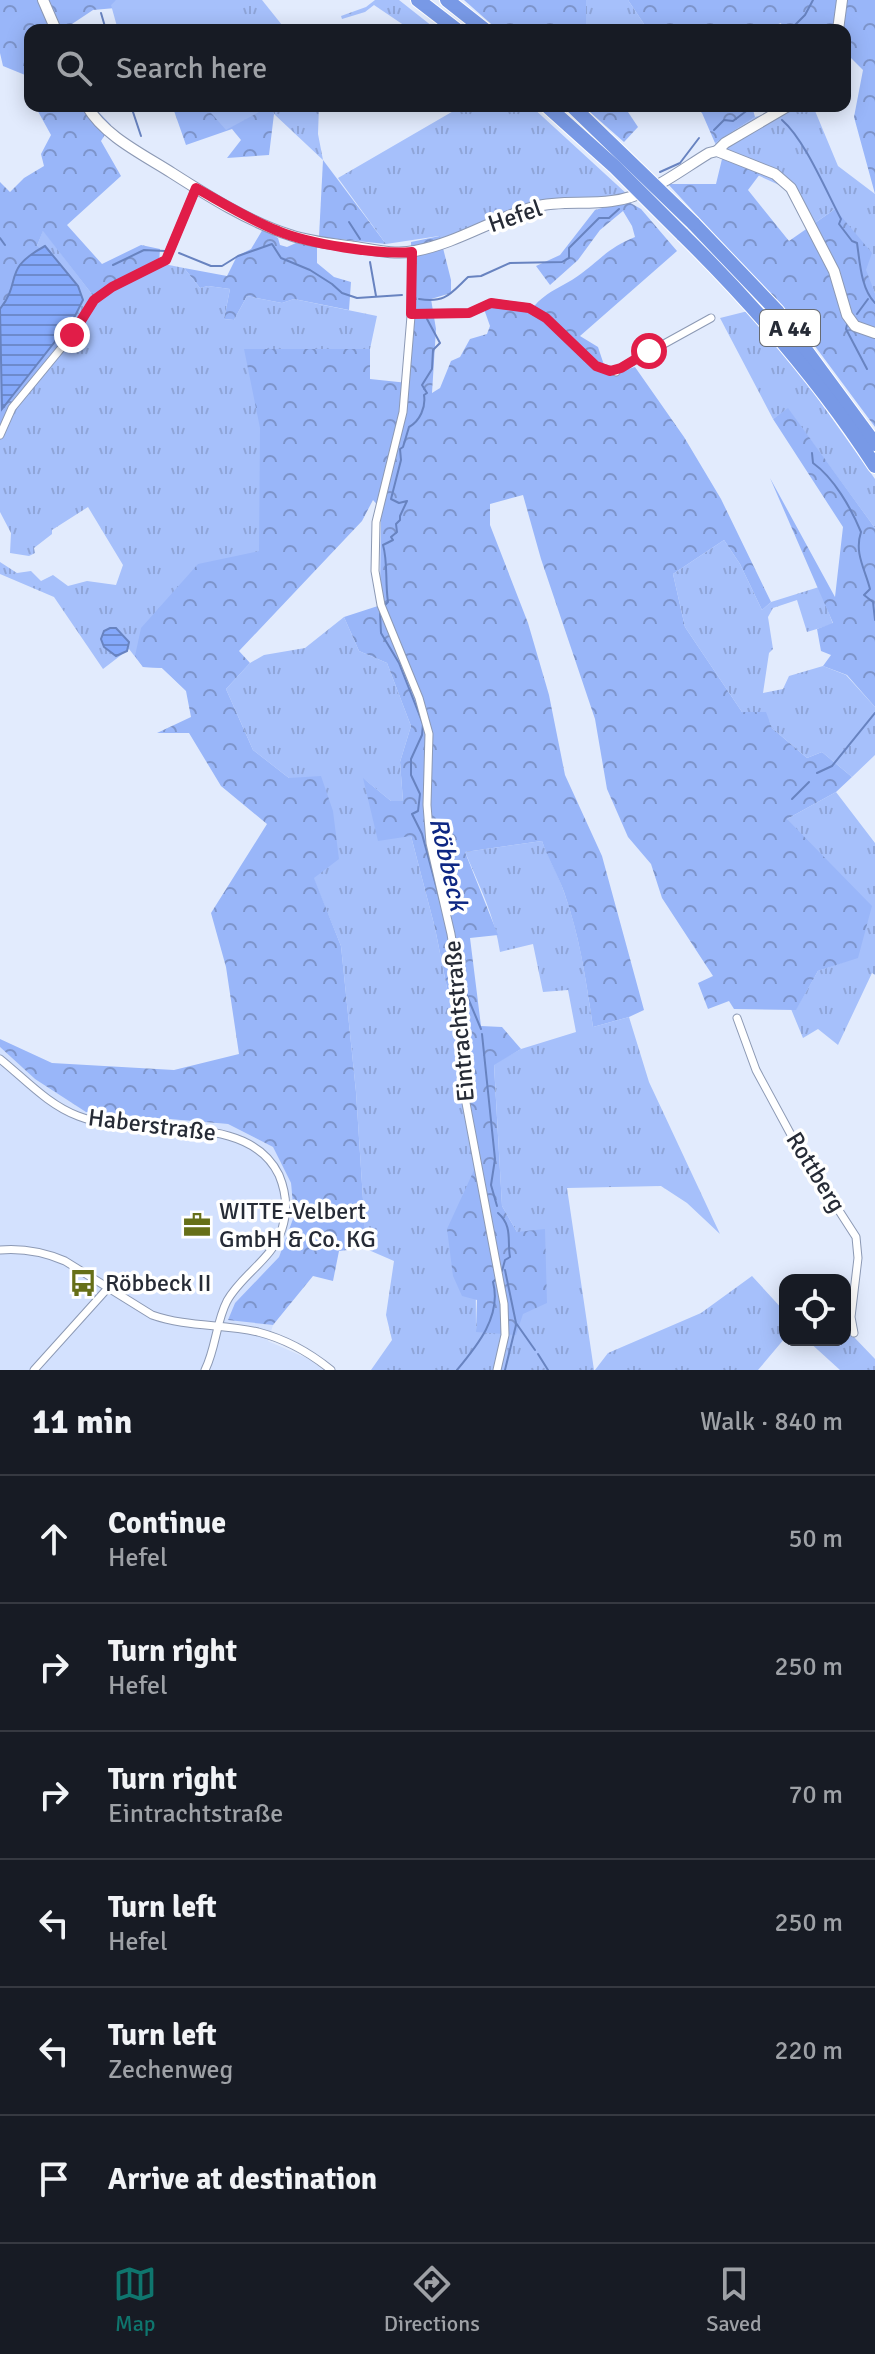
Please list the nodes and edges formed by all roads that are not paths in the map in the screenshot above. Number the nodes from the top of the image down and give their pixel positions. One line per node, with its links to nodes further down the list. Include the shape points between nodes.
1 (43, 0): 5 (main road)
2 (418, 0): 6 (highway)
3 (447, 0): 7 (highway)
4 (842, 0): 8 (main road)
5 (53, 24)
6 (449, 24)
7 (477, 24)
8 (839, 24)
9 (92, 112): 14 (main road, Hefel, via 103,127)
10 (554, 112): 15 (highway, A 44, bridge)
11 (578, 112): 15 (highway, A 44, bridge)
12 (778, 112): 13 (main road, Hefel)
13 (717, 151): 16 (main road, Hefel, via 630,197 537,207); 19 (main road, via 770,171 788,184 830,261 847,315 860,329)
14 (196, 188): 16 (main road, Hefel, via 294,236 388,253); 20 (street, via 166,260 94,300 12,408)
15 (687, 228): 21 (highway, A 44, via 777,311); 22 (highway, A 44, via 766,321)
16 (412, 252): 17 (street, Eintrachtstraße)
17 (411, 314): 18 (street, via 469,313 491,303 529,308 596,366 615,372); 32 (street, Eintrachtstraße, via 403,412 376,522 375,571 381,605 429,734 430,843 460,990 466,1103 504,1304 505,1335)
18 (711, 318)
19 (875, 333)
20 (0, 435)
21 (875, 444)
22 (875, 466)
23 (737, 1018): 28 (street, Rottberg, via 756,1070 796,1144 856,1237)
24 (0, 1059): 27 (street, Haberstraße, via 52,1102 78,1116 111,1125 224,1134 265,1155 284,1189 282,1229 272,1248 235,1288)
25 (0, 1250): 26 (street, via 50,1255)
26 (107, 1289): 27 (street, via 152,1315); 29 (street)
27 (218, 1327): 30 (street, Haberstraße); 31 (street, via 280,1339)
28 (854, 1333)
29 (34, 1370)
30 (205, 1370)
31 (331, 1370)
32 (497, 1370)

